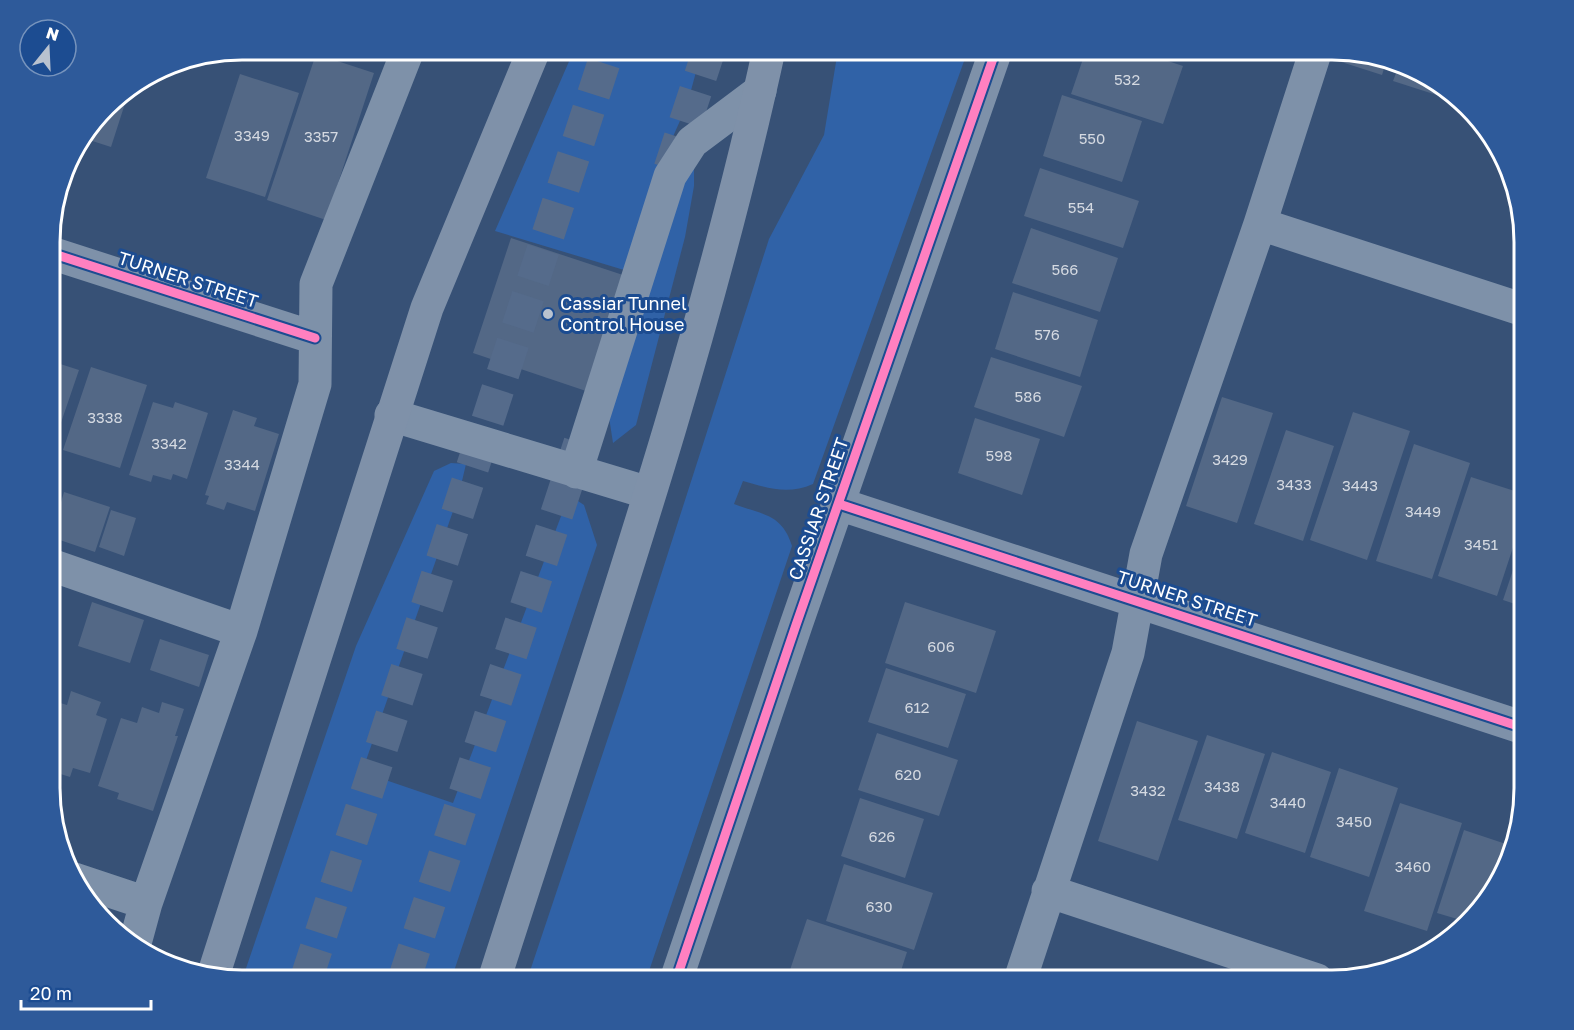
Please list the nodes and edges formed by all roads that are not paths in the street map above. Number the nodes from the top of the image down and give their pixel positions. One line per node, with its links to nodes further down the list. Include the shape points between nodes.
1 (404, 60): 10 (street, via 316,284)
2 (530, 60): 11 (highway, via 444,266)
3 (767, 60): 6 (highway)
4 (993, 60): 14 (street, CASSIAR STREET)
5 (1313, 60): 7 (street)
6 (760, 91): 12 (street, via 692,142 670,176); 13 (highway, via 729,218)
7 (1260, 224): 9 (street); 16 (street, via 1146,554)
8 (60, 256): 10 (street, TURNER STREET)
9 (1514, 307)
10 (315, 338): 17 (street, via 315,384)
11 (391, 416): 12 (street); 23 (highway)
12 (576, 472): 13 (street)
13 (649, 493): 24 (highway)
14 (839, 504): 16 (street, TURNER STREET); 25 (street, CASSIAR STREET)
15 (60, 568): 17 (street)
16 (1138, 600): 18 (street, TURNER STREET); 20 (street, via 1128,653)
17 (241, 631): 21 (street)
18 (1514, 725)
19 (88, 884): 21 (street)
20 (1048, 891): 26 (street); 27 (street)
21 (146, 903): 22 (street)
22 (137, 936)
23 (216, 968)
24 (497, 970)
25 (679, 970)
26 (1023, 970)
27 (1287, 970)

